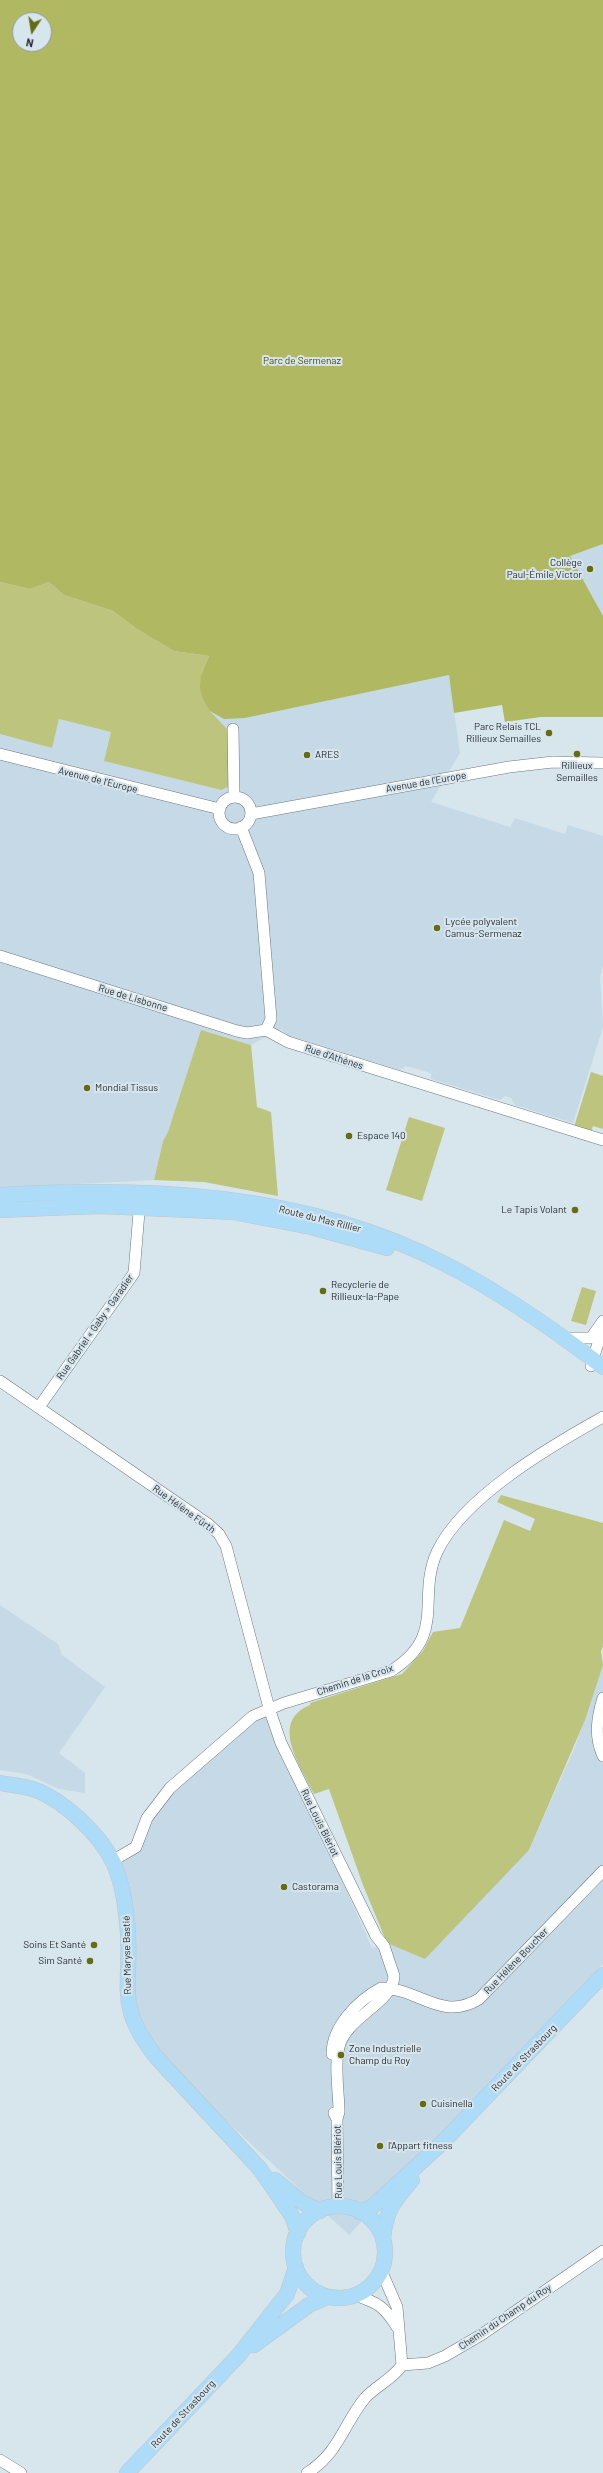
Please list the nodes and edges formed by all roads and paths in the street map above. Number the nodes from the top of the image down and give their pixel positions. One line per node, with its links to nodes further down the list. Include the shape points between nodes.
1 (233, 729): 4 (street)
2 (0, 754): 5 (street, Avenue de l'Europe)
3 (603, 763): 6 (street, Avenue de l'Europe, via 553,762 504,768)
4 (234, 797): 5 (street, via 225,801); 6 (street, via 244,800)
5 (220, 809): 7 (street, via 219,815 225,825 230,828)
6 (251, 814): 7 (street, via 248,822)
7 (241, 827): 9 (street, via 259,873 271,1020)
8 (0, 956): 9 (street, Rue de Lisbonne, via 238,1031 248,1033)
9 (266, 1030): 10 (street, Rue d'Athènes, via 288,1042)
10 (603, 1140)
11 (140, 1193): 12 (main road, Route du Mas Rillier, via 82,1191); 13 (street, Rue Gabriel « Gaby » Garadier); 17 (main road, Route du Mas Rillier, via 212,1197 332,1220 365,1230 442,1262)
12 (0, 1195)
13 (140, 1208): 14 (main road, Route du Mas Rillier, via 100,1206); 18 (main road, Route du Mas Rillier, via 233,1212 311,1227 389,1248 424,1261 465,1282); 21 (street, Rue Gabriel « Gaby » Garadier, via 134,1273)
14 (0, 1210)
15 (603, 1321): 17 (street, via 591,1338)
16 (603, 1326): 18 (street)
17 (564, 1338): 18 (main road, Route du Mas Rillier)
18 (596, 1364): 19 (main road, Route du Mas Rillier)
19 (603, 1375)
20 (0, 1381): 21 (street, Rue Hélène Fürth)
21 (39, 1407): 24 (street, Rue Hélène Fürth, via 219,1534 226,1546)
22 (603, 1417): 24 (street, Chemin de la Croix, via 514,1471 468,1512 447,1537 437,1552 432,1571 428,1622 415,1650 404,1663 391,1671)
23 (603, 1698): 25 (street, via 597,1720 597,1737)
24 (269, 1708): 27 (street, Chemin de la Croix, via 235,1730 170,1788 147,1818 136,1847); 29 (street, Rue Louis Blériot, via 281,1743 376,1936 384,1946)
25 (603, 1756)
26 (0, 1782): 27 (main road, Rue Maryse Bastié, via 33,1790 63,1806 92,1832)
27 (112, 1861): 35 (main road, Rue Maryse Bastié, via 124,1899 128,1934 127,1994 131,2019 157,2058)
28 (603, 1871): 33 (street, Rue Hélène Boucher, via 479,1999 467,2006 453,2009)
29 (394, 1972): 31 (street); 33 (street, Rue Louis Blériot)
30 (603, 1975): 34 (main road, Route de Strasbourg)
31 (390, 1988): 32 (street, via 381,1988); 33 (street, Rue Hélène Boucher)
32 (379, 1994): 33 (street); 36 (street, Rue Louis Blériot, via 341,2022 333,2040 333,2110 337,2119)
33 (411, 1995)
34 (445, 2140): 38 (main road, Route de Strasbourg, via 372,2207); 40 (main road, Route de Strasbourg, via 388,2210)
35 (260, 2169): 37 (main road, Rue Maryse Bastié, via 298,2199); 39 (main road, Rue Maryse Bastié, via 292,2216)
36 (338, 2206): 37 (main road); 38 (main road)
37 (320, 2211): 39 (main road, via 311,2216)
38 (360, 2212): 40 (main road, via 378,2229)
39 (298, 2233): 42 (main road, via 294,2244)
40 (383, 2240): 43 (main road, via 384,2260)
41 (603, 2251): 48 (street, Chemin du Champ du Roy, via 481,2335 428,2363)
42 (296, 2267): 45 (main road, via 303,2280 314,2291); 47 (main road, Route de Strasbourg, via 287,2294)
43 (381, 2270): 44 (main road, via 375,2281); 46 (street, via 397,2307)
44 (354, 2295): 45 (main road); 46 (street, via 376,2302 387,2311)
45 (328, 2297): 47 (main road, Route de Strasbourg, via 308,2305)
46 (398, 2328): 48 (street)
47 (238, 2356): 52 (main road, Route de Strasbourg)
48 (402, 2365): 50 (street, via 365,2398)
49 (0, 2460): 51 (street)
50 (324, 2469): 53 (street)
51 (21, 2473)
52 (127, 2473)
53 (307, 2473)

